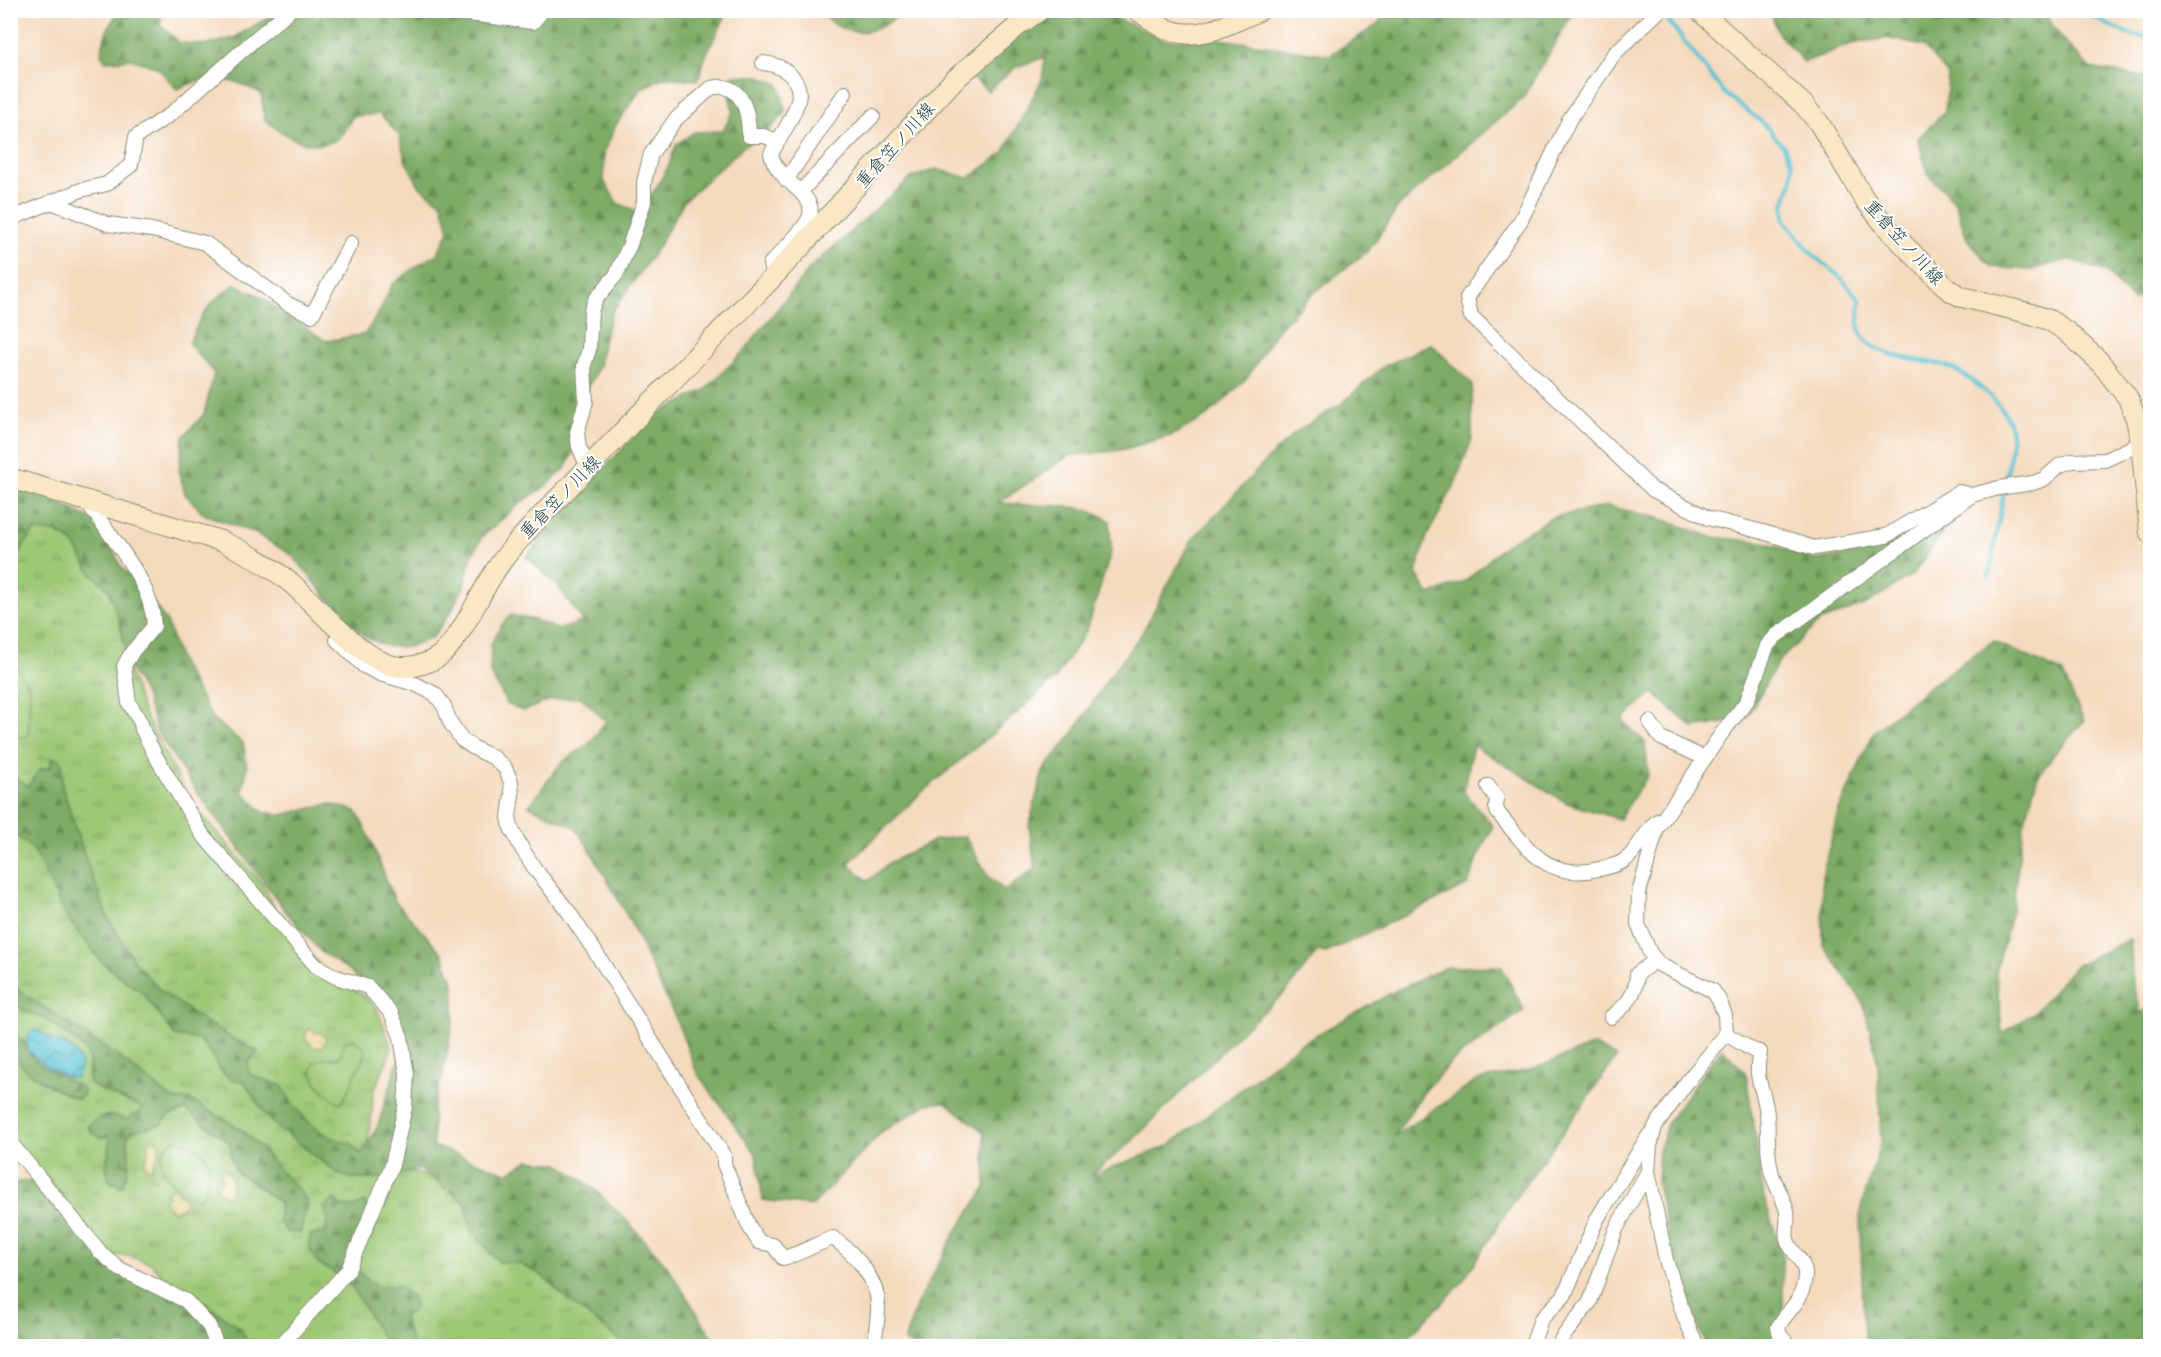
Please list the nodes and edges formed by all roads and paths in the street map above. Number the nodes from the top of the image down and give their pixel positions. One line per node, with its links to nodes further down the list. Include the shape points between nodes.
1 (291, 10): 15 (street, via 171,114 136,137 131,165 106,184)
2 (435, 10): 3 (street, via 533,22)
3 (543, 10)
4 (1040, 10): 18 (main road, 重倉笠ノ川線, via 953,81)
5 (1137, 10): 6 (main road, via 1170,30 1186,34 1220,28)
6 (1260, 10)
7 (1660, 10): 23 (street, via 1614,54 1569,120 1521,220 1467,298 1471,316 1653,490 1708,518 1814,548 1886,536 1959,492)
8 (1698, 10): 19 (main road, 重倉笠ノ川線, via 1803,104 1865,200 1949,290 2049,320 2099,361 2128,398)
9 (763, 63): 12 (street, via 777,64 797,85 797,104)
10 (845, 93): 13 (street)
11 (873, 116): 14 (street)
12 (778, 141): 13 (street, via 771,154); 20 (street, via 749,136 744,101 732,89 718,87 711,88 675,120 651,154 644,202 630,244 616,275 591,311 584,365 586,401 577,433)
13 (786, 180): 14 (street)
14 (800, 192): 18 (street, via 811,204 812,213 770,264)
15 (51, 202): 16 (street); 17 (street, via 108,224 206,243 288,304 312,315)
16 (10, 219)
17 (351, 243)
18 (773, 277): 20 (main road, 重倉笠ノ川線)
19 (2141, 443): 22 (main road, 重倉笠ノ川線); 23 (street, via 2105,460 2060,465 2044,479)
20 (588, 467): 26 (main road, 重倉笠ノ川線, via 507,553 453,641 437,658 415,666 384,663)
21 (10, 478): 24 (main road, 重倉笠ノ川線)
22 (2148, 481): 25 (main road, 重倉笠ノ川線)
23 (1972, 495): 28 (street, via 1776,636 1767,646 1747,701)
24 (87, 501): 26 (main road, 重倉笠ノ川線, via 246,552 290,583); 38 (street, via 141,581 154,610 154,626 124,666 125,684 129,703 186,810 202,834 316,966 368,987 391,1012 401,1038 407,1074 405,1107 392,1165 348,1270)
25 (2151, 533)
26 (343, 632): 39 (street, via 337,640 364,666 435,694 462,740 505,768 511,782 511,828 521,847 598,956 724,1156 749,1226 759,1242 773,1245 783,1258 799,1255 832,1238 850,1251 874,1287 879,1307)
27 (1650, 722): 28 (street, via 1661,738)
28 (1704, 758): 30 (street)
29 (1488, 786): 30 (street, via 1497,799 1498,813 1535,856 1569,873 1626,860)
30 (1665, 814): 31 (street, via 1657,828 1637,911 1638,924)
31 (1656, 960): 32 (street, via 1637,974 1633,995); 33 (street, via 1713,992 1725,1015)
32 (1611, 1017)
33 (1726, 1034): 34 (street); 43 (street, via 1760,1052 1756,1065 1766,1105 1770,1168 1785,1205 1789,1247 1805,1271 1798,1302 1778,1327)
34 (1655, 1127): 36 (street); 40 (street, via 1597,1219 1564,1296 1541,1319)
35 (10, 1142): 37 (street, via 101,1254 120,1269 186,1301 209,1326)
36 (1648, 1171): 41 (street, via 1616,1229 1590,1302); 42 (street, via 1666,1260)
37 (217, 1347)
38 (280, 1347)
39 (874, 1347)
40 (1532, 1347)
41 (1559, 1347)
42 (1697, 1347)
43 (1789, 1347)

